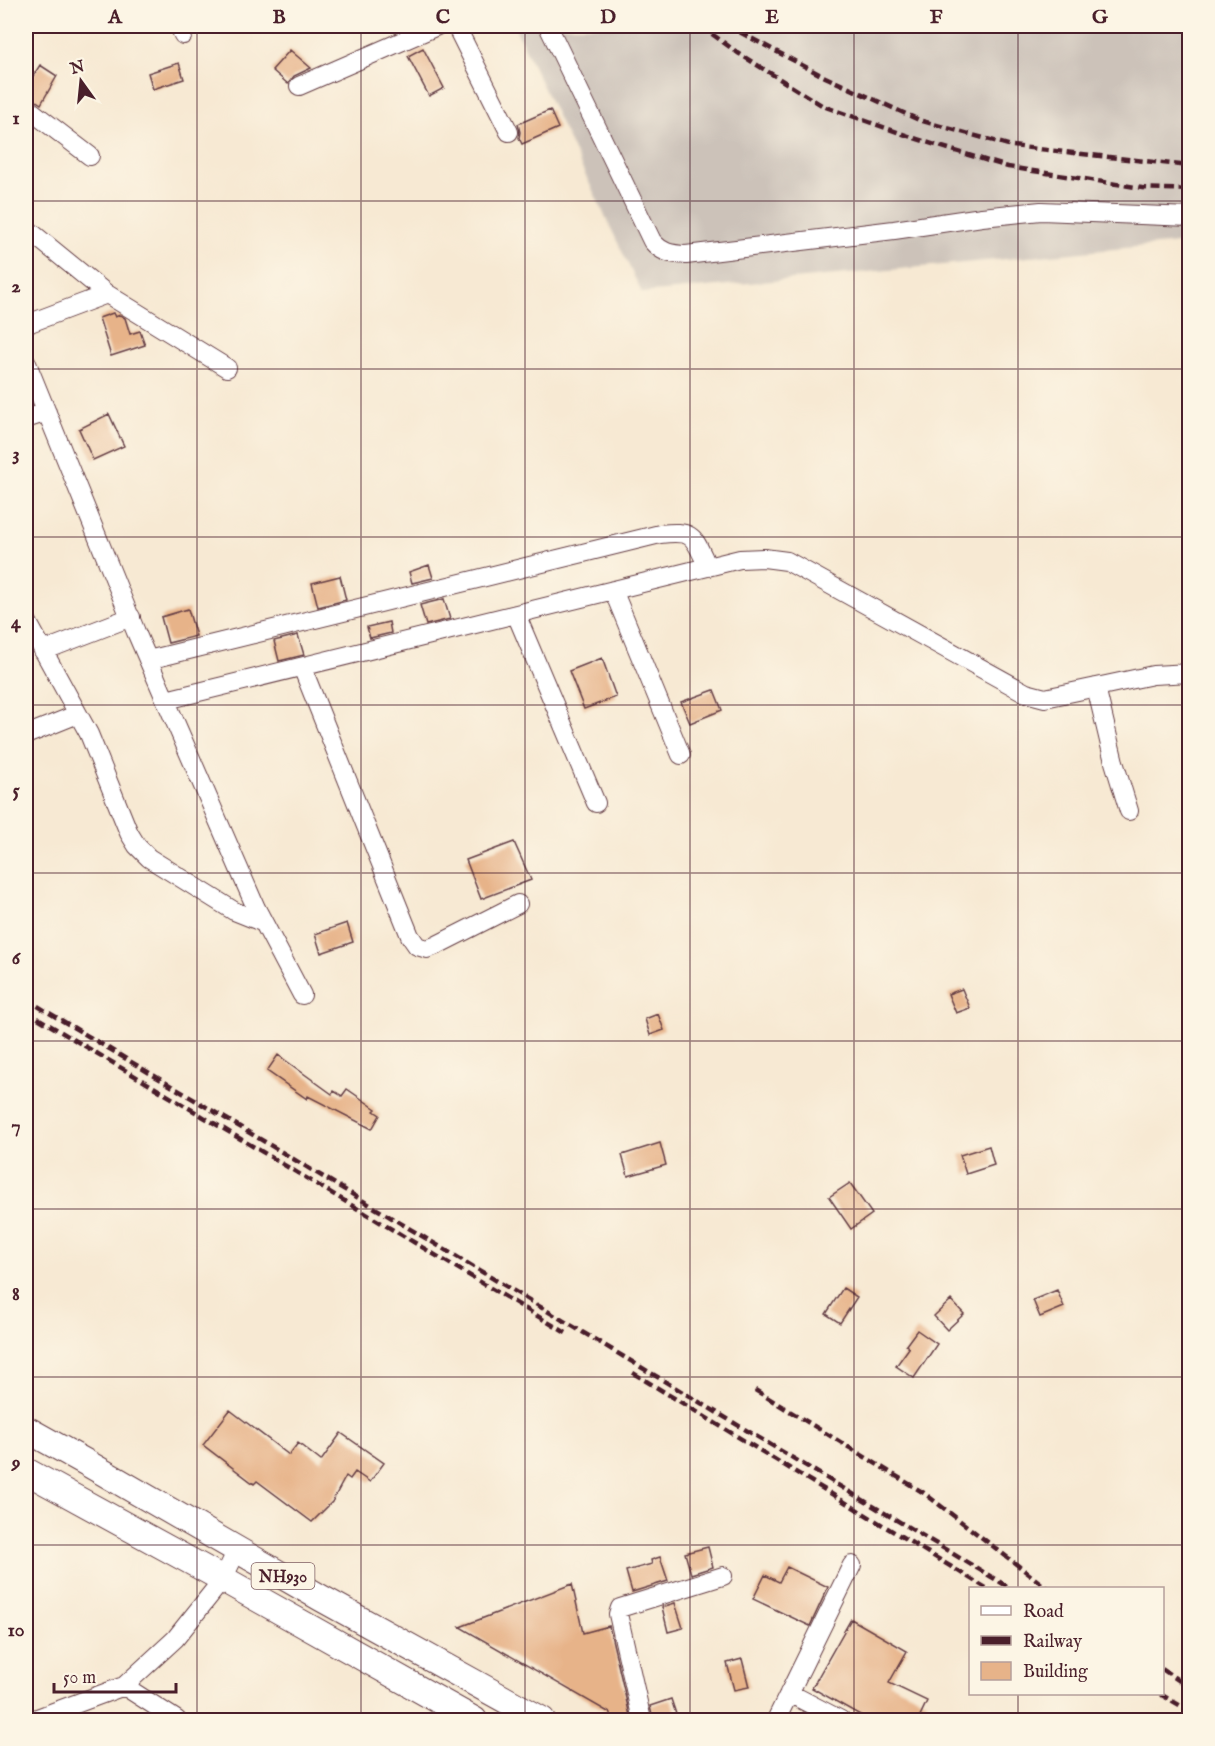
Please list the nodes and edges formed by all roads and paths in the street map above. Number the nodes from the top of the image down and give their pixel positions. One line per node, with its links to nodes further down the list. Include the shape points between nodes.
1 (437, 26): 4 (street)
2 (456, 26): 6 (street)
3 (548, 26): 8 (street, via 652,241 670,254 1041,212)
4 (298, 86)
5 (26, 107): 7 (street)
6 (509, 132)
7 (90, 156)
8 (1190, 218)
9 (28, 231): 10 (street)
10 (107, 294): 11 (street); 13 (street)
11 (26, 326)
12 (26, 361): 14 (street)
13 (227, 368)
14 (46, 412): 15 (street); 19 (street)
15 (26, 419)
16 (708, 567): 17 (street); 22 (street, via 692,536 684,532 660,534); 25 (street, via 740,559 787,561 1026,693 1045,698)
17 (613, 590): 18 (street); 29 (street)
18 (516, 614): 23 (street); 30 (street)
19 (131, 617): 21 (street); 22 (street)
20 (26, 619): 21 (street)
21 (43, 651): 27 (street)
22 (148, 660): 26 (street)
23 (302, 667): 26 (street); 32 (street, via 417,946 426,949 437,945)
24 (1190, 673): 25 (street, via 1153,675)
25 (1096, 687): 31 (street)
26 (166, 700): 33 (street)
27 (78, 714): 28 (street); 33 (street, via 137,846 149,858 234,911)
28 (26, 735)
29 (681, 755)
30 (596, 803)
31 (1129, 811)
32 (518, 904)
33 (264, 923): 34 (street)
34 (302, 995)
35 (26, 1430): 37 (highway, NH930)
36 (26, 1471): 40 (highway, NH930)
37 (237, 1550): 40 (street); 46 (highway, NH930)
38 (852, 1565): 42 (street)
39 (723, 1576): 47 (street, via 620,1608 618,1614)
40 (224, 1579): 41 (street, via 175,1639); 45 (highway, NH930)
41 (124, 1686): 43 (street); 44 (street)
42 (789, 1693): 48 (street); 49 (street)
43 (32, 1720)
44 (177, 1720)
45 (474, 1720)
46 (542, 1720)
47 (642, 1720)
48 (776, 1720)
49 (841, 1720)

